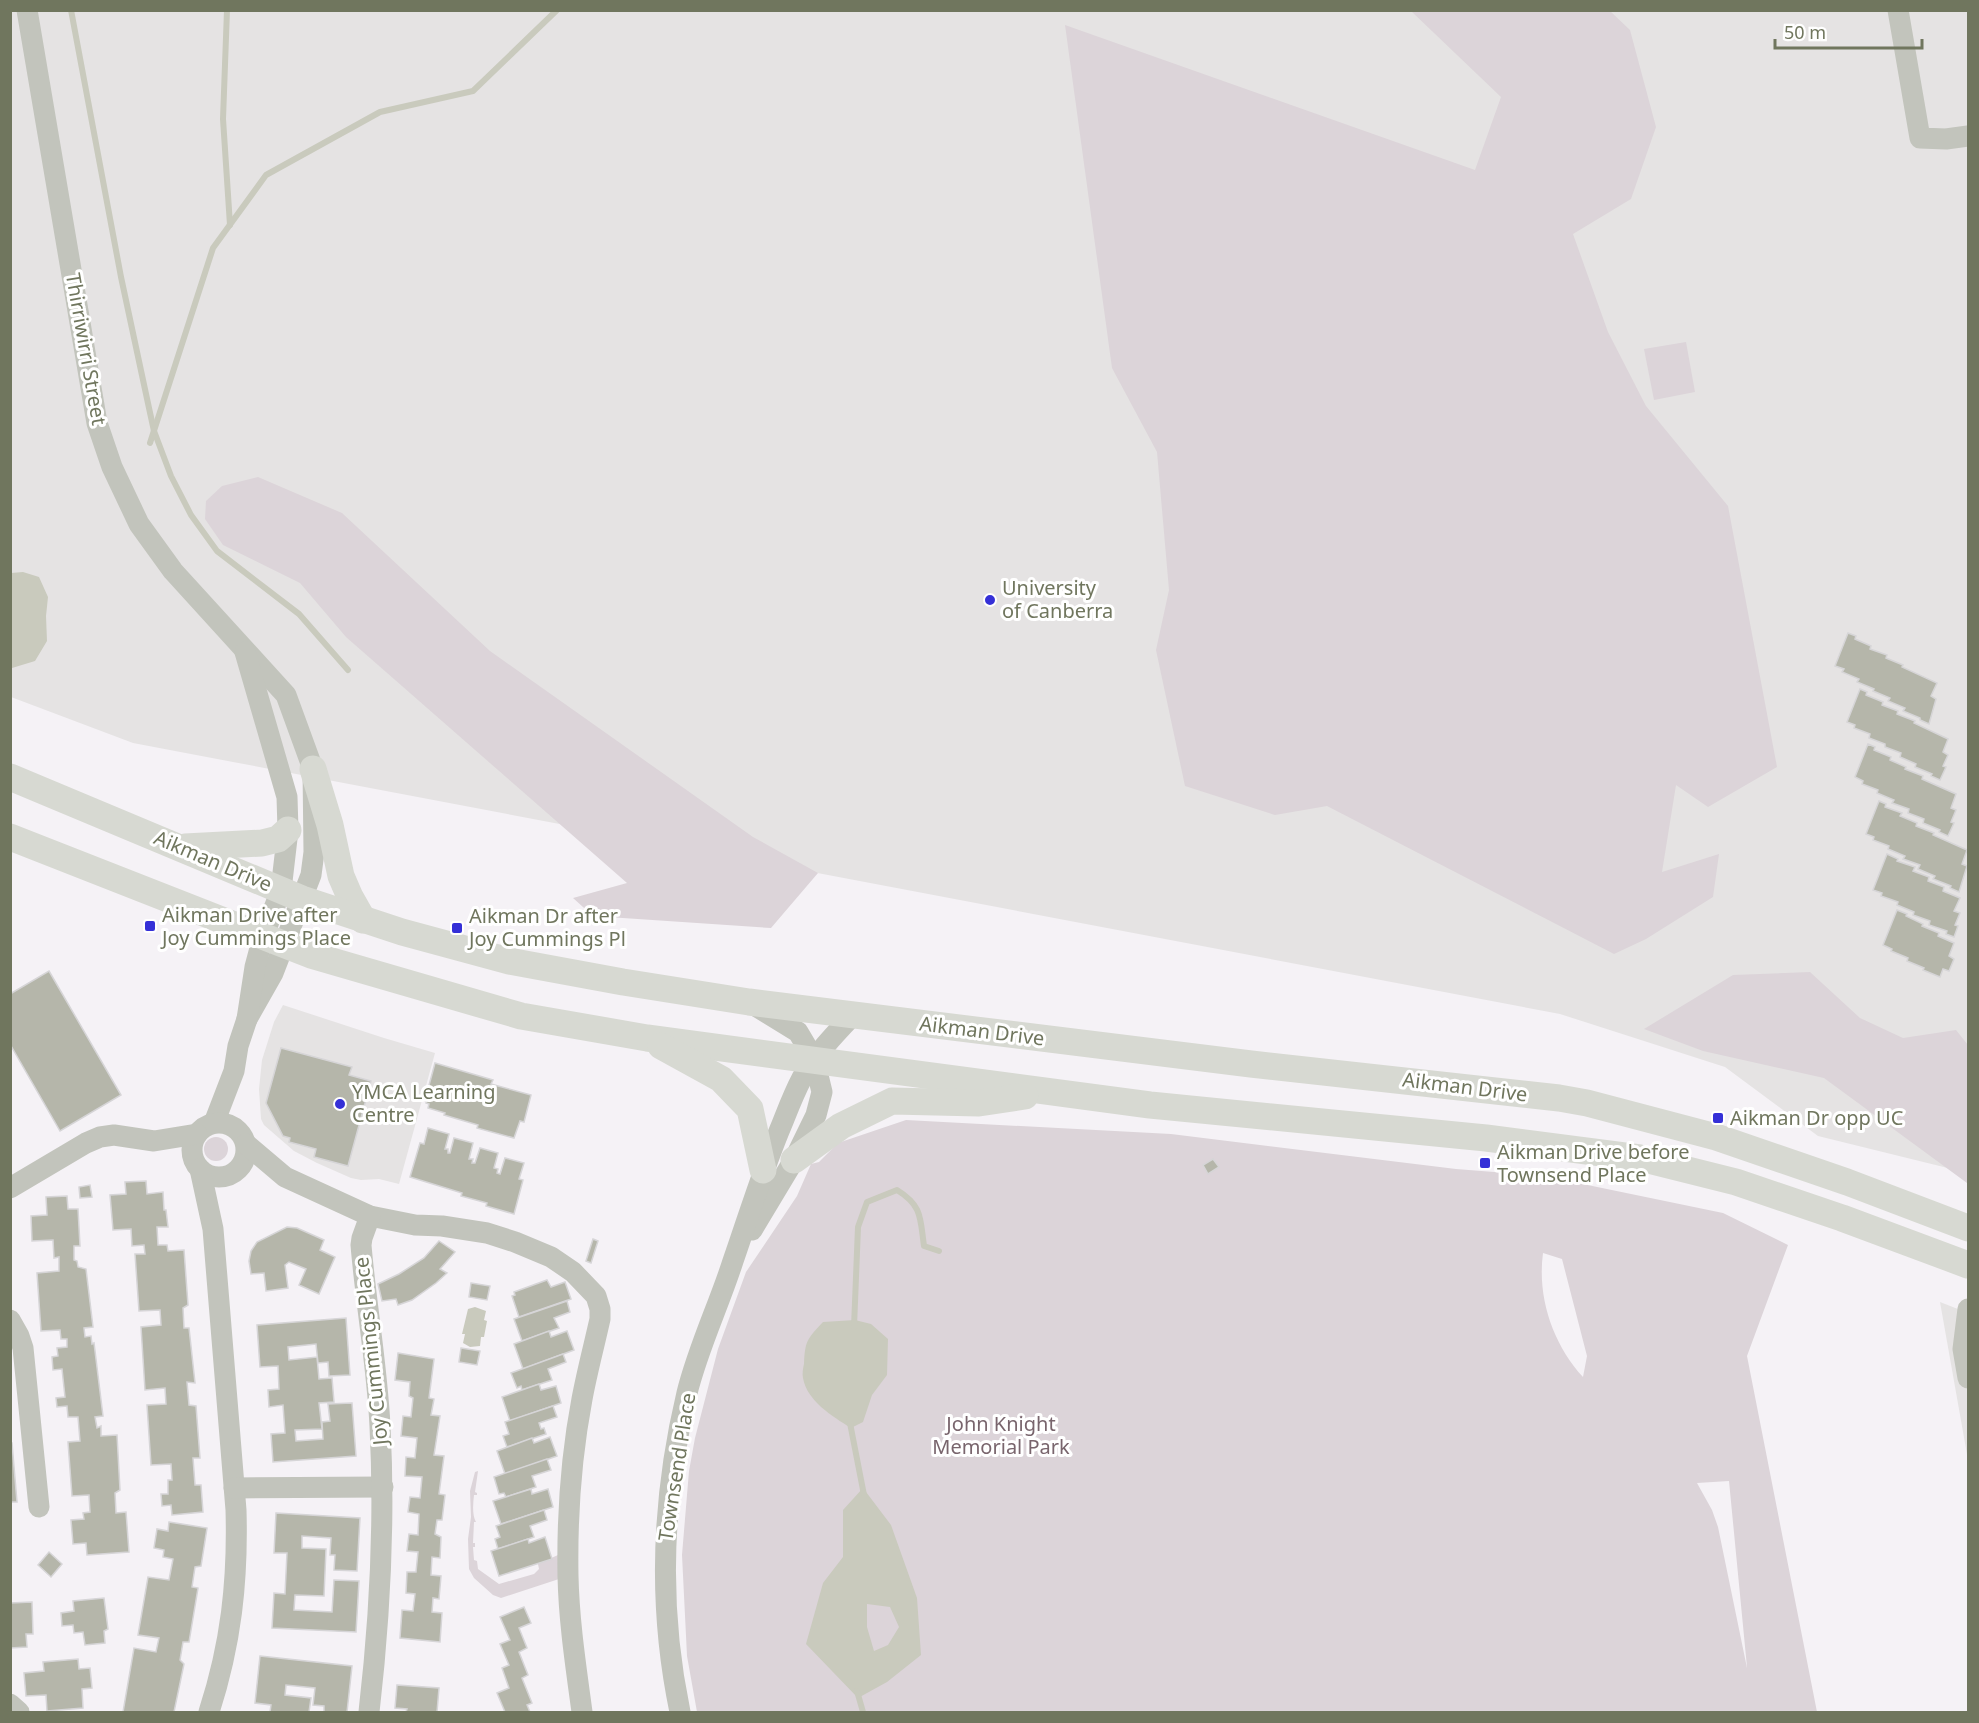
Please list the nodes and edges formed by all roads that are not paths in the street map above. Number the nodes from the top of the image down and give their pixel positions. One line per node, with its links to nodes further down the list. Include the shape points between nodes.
1 (27, 10): 4 (street, Thirriwirri Street, via 97,423 112,467 139,524 173,571)
2 (1898, 10): 3 (street, via 1920,138)
3 (1968, 136)
4 (243, 646): 5 (street, Thirriwirri Street, via 286,695); 7 (street, Thirriwirri Street, via 287,797)
5 (313, 769): 10 (street, Thirriwirri Street, via 311,875); 11 (main road, via 342,876)
6 (10, 777): 9 (main road, Aikman Drive)
7 (288, 830): 9 (main road, via 278,839 262,843); 10 (street, Thirriwirri Street)
8 (10, 837): 12 (main road)
9 (178, 847): 10 (main road, Aikman Drive)
10 (292, 894): 11 (main road, Aikman Drive); 12 (street, Thirriwirri Street)
11 (363, 920): 13 (main road, Aikman Drive, via 509,961)
12 (273, 941): 15 (main road, via 371,974 521,1016); 17 (street, via 255,967)
13 (749, 1002): 14 (main road, Aikman Drive); 16 (street, Townsend Place, via 798,1032)
14 (853, 1015): 16 (street, Townsend Place); 29 (main road, Aikman Drive, via 1587,1103 1716,1137)
15 (647, 1038): 16 (main road); 24 (main road, via 721,1079 750,1109)
16 (814, 1059): 18 (main road); 22 (street, Townsend Place, via 822,1092 816,1115); 24 (street, Townsend Place, via 801,1078)
17 (234, 1071): 19 (street); 20 (street)
18 (1053, 1091): 22 (main road, via 980,1103 892,1101 841,1126); 32 (main road, via 1641,1158 1736,1182)
19 (206, 1129): 20 (street, via 230,1125); 21 (street); 23 (street, via 192,1148)
20 (241, 1137): 25 (street, via 246,1153); 26 (street)
21 (154, 1141): 23 (street); 27 (street, via 114,1135 100,1137)
22 (794, 1160): 31 (street, Townsend Place)
23 (197, 1165): 25 (street, via 213,1177); 30 (street)
24 (763, 1170): 31 (street, Townsend Place)
25 (233, 1173): 26 (street); 30 (street)
26 (285, 1177): 28 (street)
27 (10, 1188)
28 (370, 1216): 36 (street, Joy Cummings Place, via 361,1245 379,1414); 43 (street, via 509,1239 554,1259 586,1284 599,1302 600,1319 576,1437 569,1511 570,1611)
29 (1968, 1228)
30 (213, 1229): 37 (street)
31 (732, 1264): 44 (street, Townsend Place, via 687,1393 673,1467 664,1552 667,1630)
32 (1968, 1265)
33 (1968, 1310): 35 (street, via 1963,1349)
34 (10, 1320): 38 (street, via 23,1348)
35 (1968, 1378)
36 (382, 1487): 37 (street); 42 (street, Joy Cummings Place, via 383,1541)
37 (234, 1488): 41 (street, via 235,1587 224,1664)
38 (39, 1507)
39 (10, 1704): 40 (street)
40 (19, 1713)
41 (209, 1713)
42 (369, 1713)
43 (582, 1713)
44 (680, 1713)

